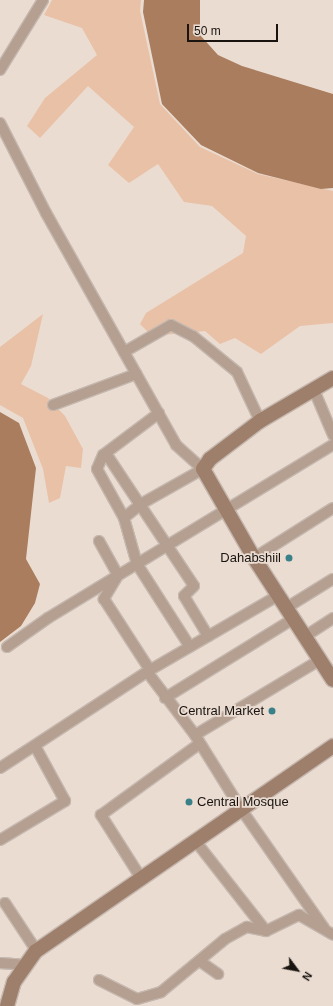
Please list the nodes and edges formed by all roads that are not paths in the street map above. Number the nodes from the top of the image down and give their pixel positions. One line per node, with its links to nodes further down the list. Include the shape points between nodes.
1 (44, 0): 2 (street)
2 (0, 70)
3 (0, 123): 4 (street)
4 (3, 133): 5 (street)
5 (124, 352): 6 (street); 11 (street, via 171,325 193,336 237,372)
6 (136, 374): 9 (street); 10 (street)
7 (333, 378): 8 (street)
8 (314, 390): 11 (street); 12 (street)
9 (53, 405)
10 (159, 413): 14 (street); 15 (street, via 176,445)
11 (260, 421): 15 (street, via 210,459)
12 (333, 435)
13 (333, 445): 18 (street)
14 (107, 454): 16 (street); 19 (street, via 103,455 97,469)
15 (203, 469): 16 (street); 18 (street)
16 (141, 504): 19 (street); 21 (street)
17 (333, 508): 22 (street)
18 (226, 510): 21 (street); 22 (street)
19 (124, 518): 23 (street)
20 (99, 541): 24 (street)
21 (167, 545): 23 (street); 29 (street, via 194,586 184,596)
22 (254, 558): 26 (street)
23 (137, 564): 24 (street); 32 (street)
24 (118, 575): 31 (street); 34 (street, via 104,599)
25 (333, 580): 27 (street)
26 (277, 596): 27 (street); 29 (street)
27 (290, 614): 30 (street); 36 (street)
28 (333, 618): 30 (street)
29 (208, 636): 32 (street)
30 (304, 637): 33 (street)
31 (7, 647)
32 (190, 647): 34 (street)
33 (320, 660): 35 (street); 37 (street)
34 (149, 671): 36 (street); 38 (street)
35 (333, 680)
36 (165, 698): 37 (street)
37 (197, 740): 41 (street); 44 (street, via 101,815)
38 (35, 746): 40 (street); 42 (street, via 65,801)
39 (333, 746): 41 (street)
40 (0, 768)
41 (241, 809): 43 (street); 46 (street)
42 (0, 840)
43 (196, 843): 44 (street); 47 (street)
44 (141, 878): 49 (street)
45 (5, 903): 49 (street)
46 (324, 928): 47 (street, via 299,915); 48 (street)
47 (266, 932): 50 (street, via 247,928 225,939)
48 (333, 935)
49 (36, 950): 52 (street)
50 (201, 962): 53 (street); 54 (street, via 161,992 137,999)
51 (0, 963): 52 (street)
52 (27, 966): 55 (street, via 14,982)
53 (218, 974)
54 (99, 980)
55 (8, 1003)

